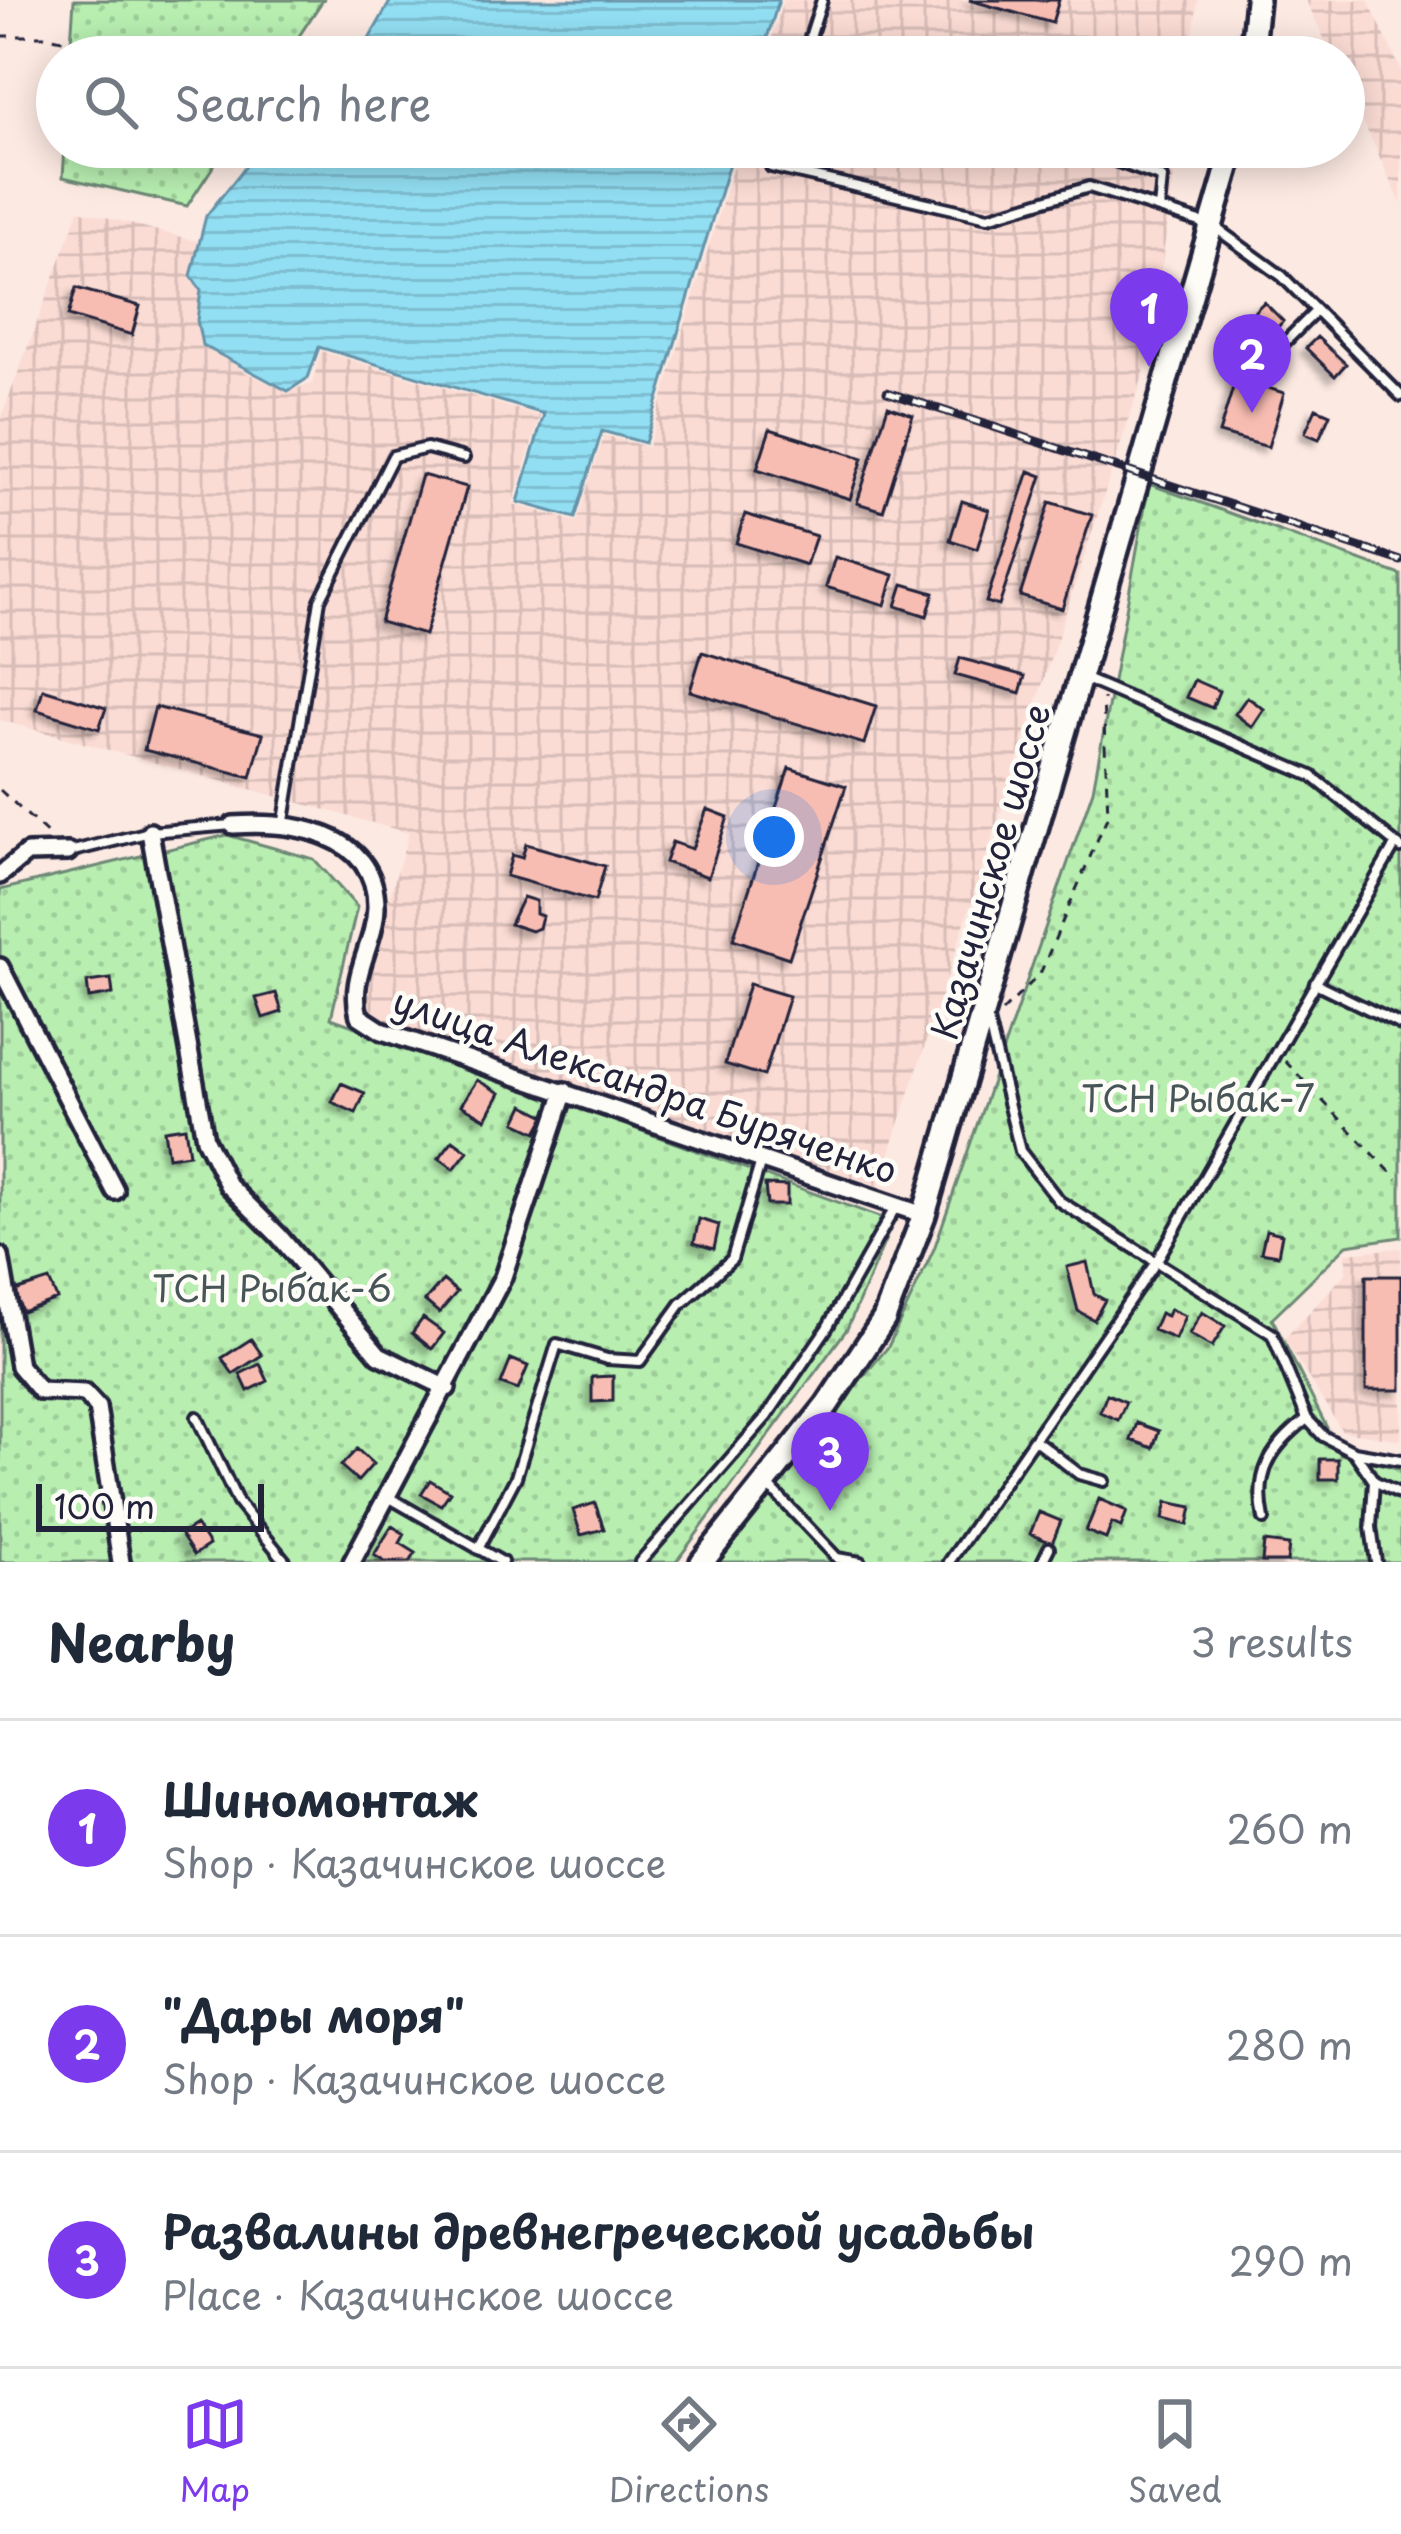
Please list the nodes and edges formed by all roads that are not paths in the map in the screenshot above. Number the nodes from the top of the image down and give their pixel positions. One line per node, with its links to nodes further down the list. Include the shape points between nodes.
1 (822, 0): 3 (lane)
2 (1257, 0): 4 (main road)
3 (810, 36)
4 (1253, 36)
5 (775, 168): 8 (lane, via 988,217 1089,187)
6 (1134, 168): 8 (lane, via 1162,178)
7 (1228, 168): 9 (main road, Казачинское шоссе)
8 (1159, 209): 9 (lane)
9 (1213, 226): 10 (lane); 14 (main road, Казачинское шоссе)
10 (1316, 311): 11 (lane, via 1276,351); 12 (lane)
11 (1270, 370)
12 (1401, 396)
13 (464, 458): 15 (lane, via 427,448 393,457 320,600)
14 (1091, 681): 18 (lane, via 1312,776); 23 (main road, Казачинское шоссе)
15 (284, 821): 16 (street, улица Александра Буряченко); 25 (street, улица Александра Буряченко, via 325,832 367,870 376,906 353,994 359,1016 382,1031)
16 (233, 825): 17 (lane)
17 (150, 832): 19 (lane); 32 (street, via 206,1139 228,1185 379,1355)
18 (1398, 847): 22 (lane)
19 (68, 852): 20 (street, via 27,853)
20 (0, 875)
21 (0, 967): 27 (street)
22 (1315, 982): 24 (lane); 31 (lane)
23 (987, 1018): 29 (main road, Казачинское шоссе); 31 (lane, via 1020,1151 1059,1201)
24 (1401, 1024)
25 (565, 1091): 26 (street, улица Александра Буряченко); 32 (street, via 503,1276)
26 (761, 1159): 28 (street, улица Александра Буряченко); 45 (lane, via 732,1259 681,1304 640,1360 557,1344 516,1477)
27 (115, 1191)
28 (896, 1206): 29 (street, улица Александра Буряченко); 50 (lane, via 767,1416)
29 (924, 1215): 40 (main road, Казачинское шоссе, via 884,1319)
30 (0, 1256): 46 (street, via 19,1366 40,1391 84,1393 97,1407)
31 (1156, 1262): 34 (lane, via 1272,1334); 35 (lane)
32 (447, 1388): 42 (street)
33 (196, 1417): 47 (lane, via 238,1503)
34 (1306, 1419): 36 (lane); 43 (lane, via 1266,1462)
35 (1034, 1439): 38 (lane, via 1079,1474); 53 (lane)
36 (1354, 1452): 37 (lane); 39 (lane)
37 (1401, 1460)
38 (1104, 1481)
39 (1374, 1481): 41 (lane); 55 (lane)
40 (766, 1483): 51 (main road, Казачинское шоссе); 52 (lane, via 837,1558)
41 (1401, 1495)
42 (390, 1498): 45 (lane); 48 (street)
43 (1264, 1519)
44 (1048, 1547): 54 (lane)
45 (478, 1549): 49 (lane)
46 (122, 1562)
47 (286, 1562)
48 (352, 1562)
49 (502, 1562)
50 (640, 1562)
51 (702, 1562)
52 (860, 1562)
53 (949, 1562)
54 (1042, 1562)
55 (1376, 1562)

